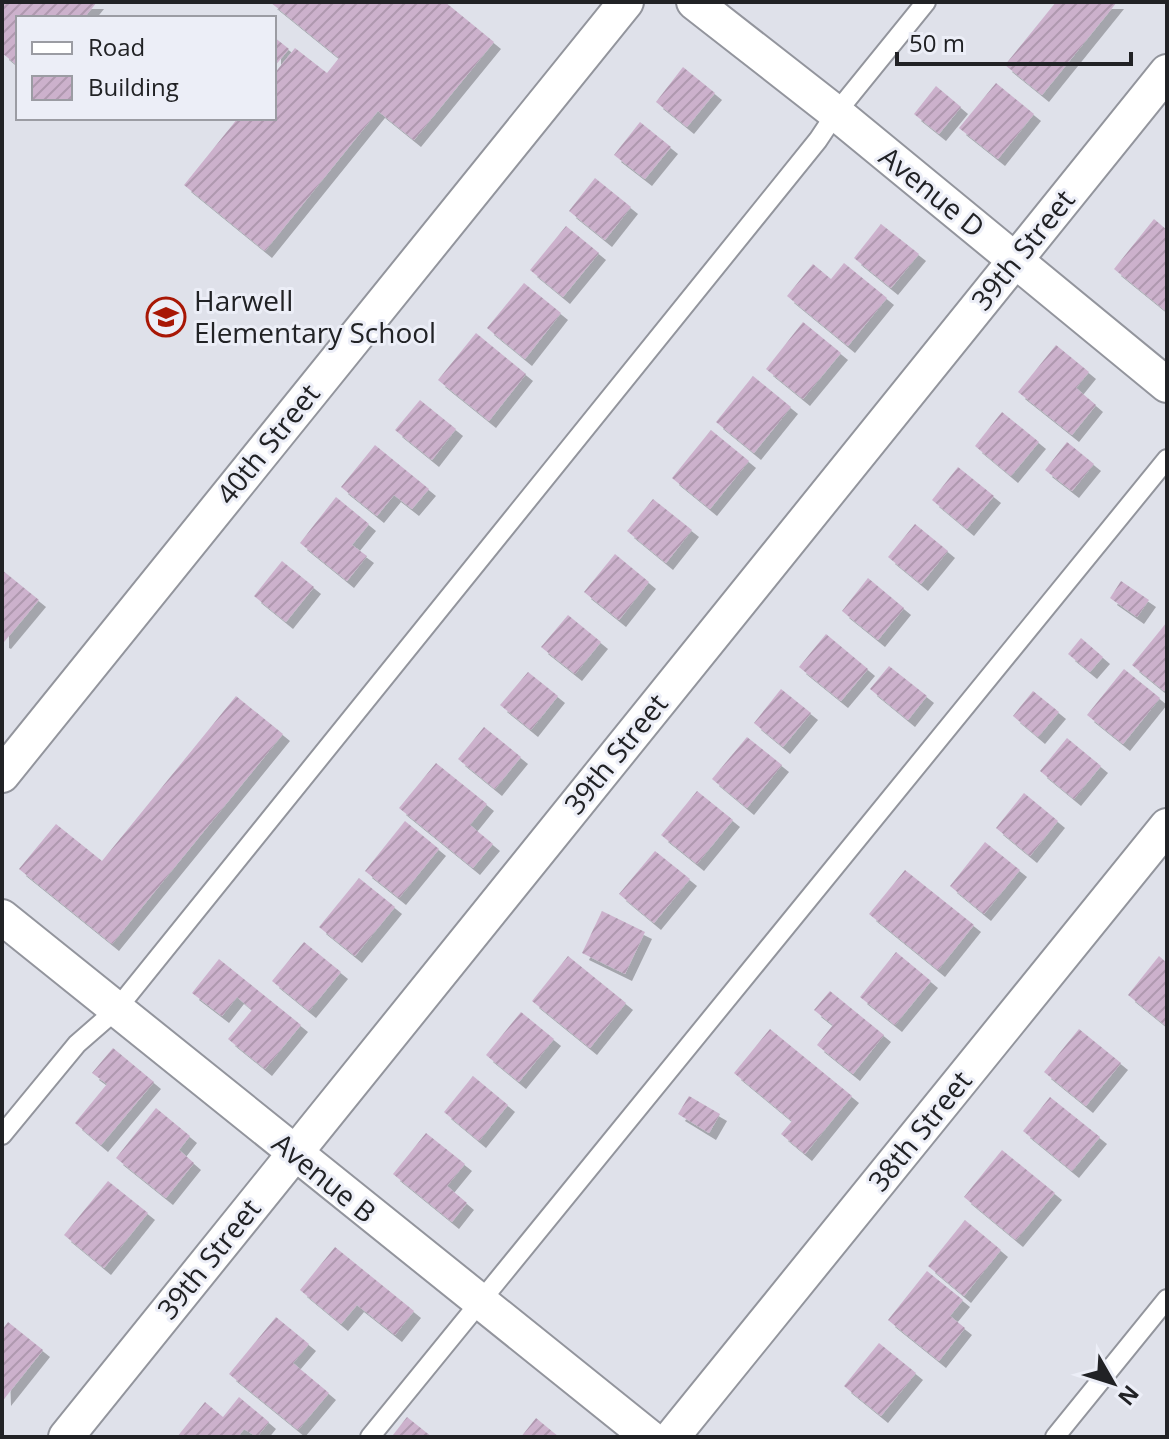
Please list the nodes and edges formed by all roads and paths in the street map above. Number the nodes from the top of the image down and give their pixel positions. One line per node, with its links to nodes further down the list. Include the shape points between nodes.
1 (626, 2): 9 (street, 40th Street)
2 (694, 2): 5 (street, Avenue D)
3 (926, 2): 5 (lane)
4 (1167, 72): 6 (street, 39th Street)
5 (836, 113): 6 (street, Avenue D); 12 (lane)
6 (1015, 260): 7 (street, Avenue D); 14 (street, 39th Street)
7 (1167, 385)
8 (1167, 459): 16 (lane)
9 (2, 775)
10 (1167, 826): 20 (street, 38th Street)
11 (2, 917): 12 (street, Avenue B)
12 (116, 1010): 13 (lane, via 77,1044); 14 (street, Avenue B)
13 (2, 1135)
14 (294, 1154): 16 (street, Avenue B); 17 (street, 39th Street)
15 (1167, 1299): 21 (lane)
16 (481, 1303): 18 (lane); 19 (street, Avenue B)
17 (66, 1437)
18 (370, 1437)
19 (649, 1437)
20 (672, 1437)
21 (1055, 1437)

